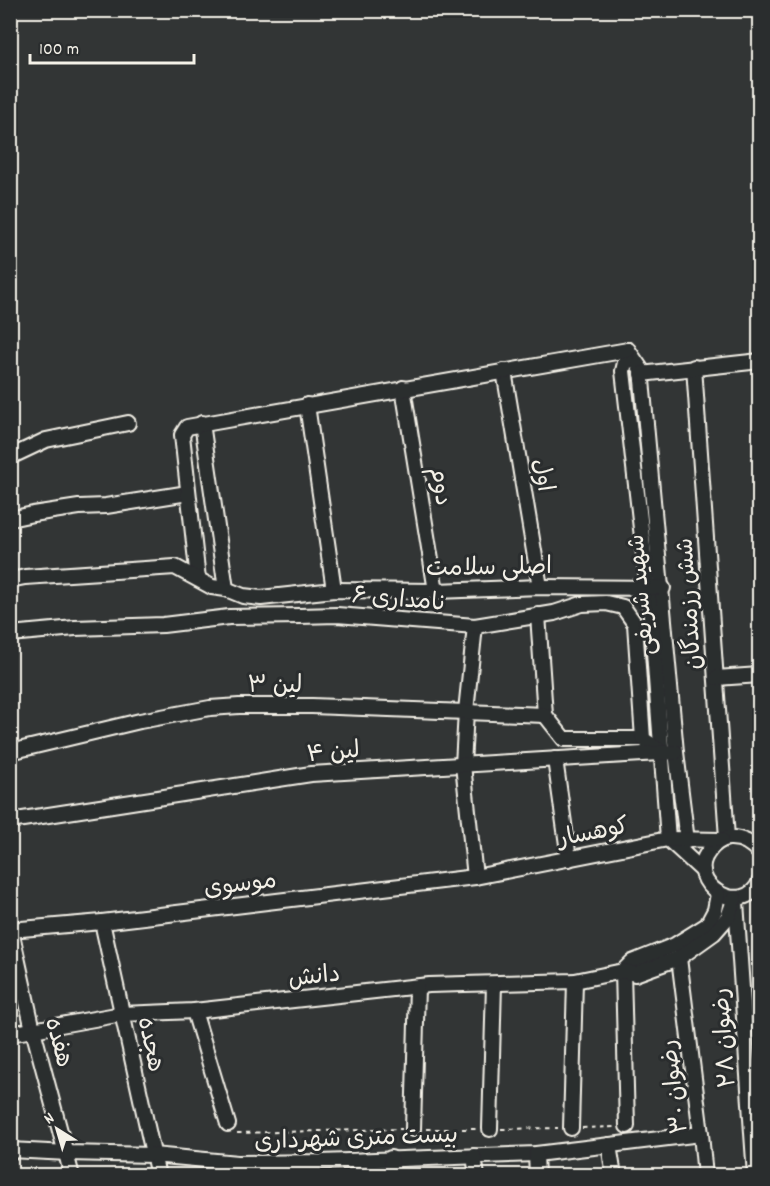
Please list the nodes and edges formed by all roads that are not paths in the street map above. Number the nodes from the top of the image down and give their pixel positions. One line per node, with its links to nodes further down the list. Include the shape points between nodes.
1 (628, 350): 4 (street); 5 (street, شهید شریفی); 16 (street, شهید شریفی, via 623,371)
2 (759, 361): 3 (street)
3 (694, 367): 5 (street); 25 (street, شش رزمندگان)
4 (504, 371): 6 (street); 15 (street, اول)
5 (641, 374): 17 (street, شهید شریفی)
6 (403, 388): 7 (street); 20 (street, دوم)
7 (307, 405): 9 (street); 19 (street)
8 (128, 423): 10 (street, via 46,440)
9 (202, 423): 11 (street, via 187,426 182,435); 18 (street)
10 (10, 457)
11 (188, 493): 12 (street); 13 (street)
12 (10, 519)
13 (198, 579): 14 (street, اصلی سلامت, via 175,567); 18 (street, اصلی سلامت)
14 (10, 580)
15 (540, 587): 16 (street, اصلی سلامت); 20 (street, اصلی سلامت)
16 (647, 588): 17 (street, اصلی سلامت); 30 (street, شهید شریفی)
17 (663, 588): 30 (street, شهید شریفی)
18 (226, 589): 19 (street, اصلی سلامت, via 261,598)
19 (334, 590): 20 (street, اصلی سلامت)
20 (436, 591)
21 (538, 615): 22 (street, نامداری ۶); 27 (street); 28 (street, نامداری ۶, via 582,604 623,607 635,624)
22 (475, 626): 23 (street, نامداری ۶, via 338,615 229,617 163,626); 26 (street)
23 (10, 634)
24 (759, 675): 25 (street)
25 (716, 678): 36 (street, شش رزمندگان)
26 (466, 711): 27 (street, لین ۳); 29 (street, لین ۳, via 265,705 210,708); 32 (street)
27 (545, 715): 28 (street, via 564,739)
28 (643, 740): 30 (street)
29 (10, 752)
30 (669, 752): 31 (street, لین ۴); 35 (street, شهید شریفی); 38 (street, شهید شریفی)
31 (555, 759): 32 (street, لین ۴); 40 (street)
32 (463, 765): 33 (street, لین ۴, via 311,774); 42 (street)
33 (10, 821)
34 (759, 837): 37 (street, کوهسار)
35 (668, 839): 38 (street, کوهسار); 40 (street, کوهسار); 41 (street)
36 (724, 839): 37 (street, کوهسار); 38 (street, کوهسار); 41 (street, via 707,852)
37 (742, 839): 39 (street)
38 (687, 841)
39 (759, 854)
40 (569, 859): 42 (street, کوهسار)
41 (703, 870): 44 (street, via 708,884)
42 (475, 877): 47 (street, موسوی)
43 (759, 881): 45 (street, دانش)
44 (718, 894): 45 (street); 50 (street, دانش, via 707,925 675,945 632,962)
45 (747, 896): 49 (street, دانش, via 714,933); 80 (street, رضوان ۲۸)
46 (10, 919): 48 (street, هفده)
47 (102, 922): 48 (street, موسوی); 55 (street, هجده)
48 (11, 930): 56 (street, هفده)
49 (680, 958): 50 (street, دانش, via 635,974); 63 (street, رضوان ۳۰)
50 (623, 971): 51 (street, دانش); 59 (street)
51 (575, 981): 52 (street, دانش); 60 (street)
52 (494, 984): 53 (street, دانش); 62 (street)
53 (417, 987): 54 (street, دانش); 61 (street)
54 (194, 1011): 55 (street, دانش); 58 (street)
55 (122, 1014): 56 (street, دانش); 68 (street, هجده)
56 (33, 1030): 57 (street, دانش); 66 (street, هفده)
57 (10, 1034)
58 (228, 1124)
59 (627, 1126)
60 (571, 1128)
61 (413, 1129)
62 (490, 1129)
63 (701, 1134): 64 (street, بیست متری شهرداری); 79 (street, رضوان ۳۰)
64 (609, 1145): 67 (street, بیست متری شهرداری); 78 (street)
65 (10, 1150): 66 (street, بیست متری شهرداری)
66 (68, 1153): 68 (street, بیست متری شهرداری); 73 (street, هفده)
67 (536, 1154): 69 (street, بیست متری شهرداری); 77 (street)
68 (153, 1155): 71 (street, بیست متری شهرداری); 74 (street, هجده)
69 (474, 1156): 70 (street, بیست متری شهرداری); 76 (street)
70 (391, 1158): 72 (street, بیست متری شهرداری); 75 (street)
71 (238, 1169): 72 (street, بیست متری شهرداری)
72 (321, 1169)
73 (72, 1176)
74 (158, 1176)
75 (393, 1176)
76 (477, 1176)
77 (537, 1176)
78 (614, 1176)
79 (705, 1176)
80 (755, 1176)

